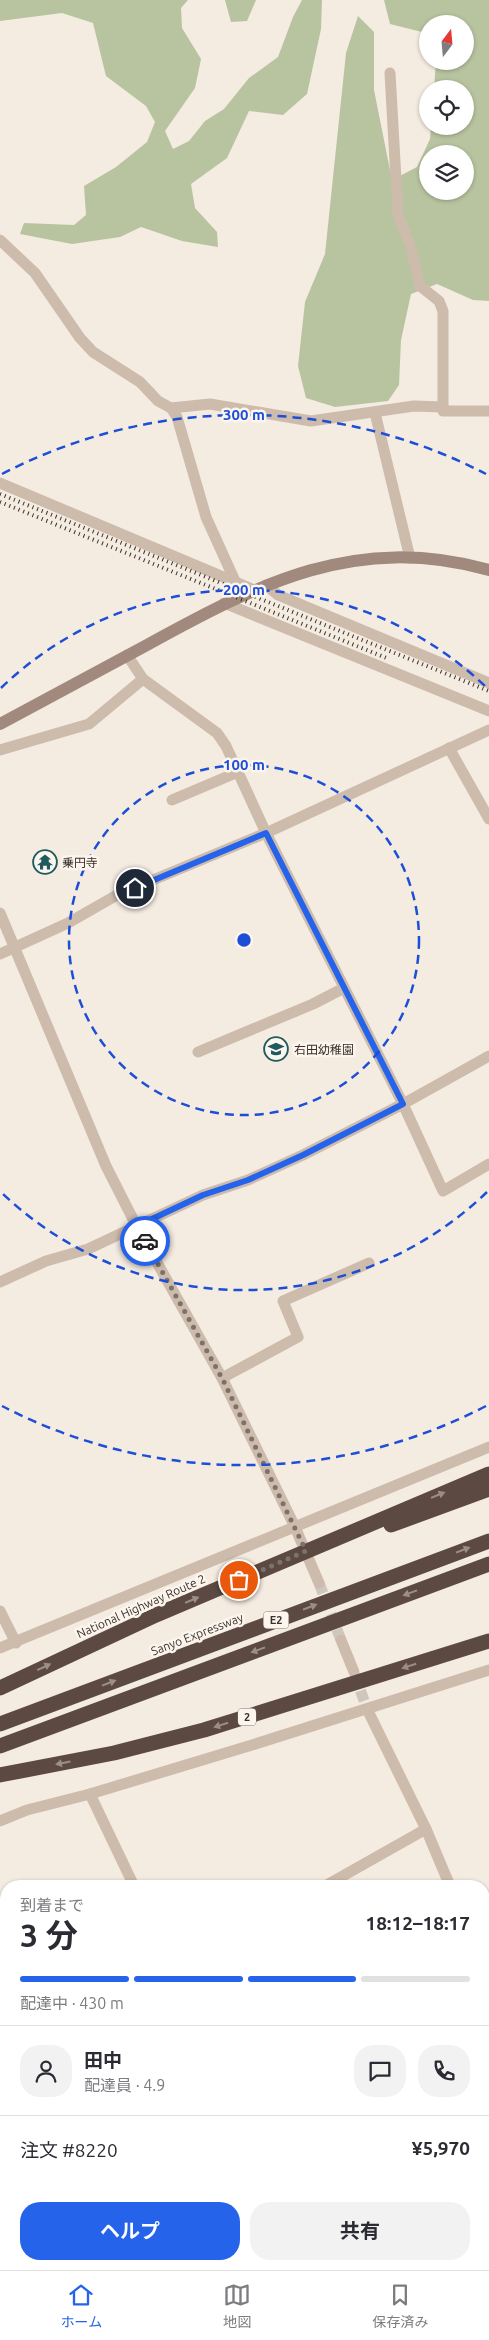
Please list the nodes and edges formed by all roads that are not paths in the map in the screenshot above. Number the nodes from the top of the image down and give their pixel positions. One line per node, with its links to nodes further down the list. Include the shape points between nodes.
1 (390, 74): 3 (street, via 398,214 411,247 420,286 439,301 443,311)
2 (0, 240): 4 (street, via 35,273 93,352 140,382 158,401)
3 (443, 407): 5 (street, via 443,411); 6 (street, via 414,406)
4 (171, 408): 6 (street, via 210,404 311,421); 10 (street, via 177,417 206,517)
5 (489, 411)
6 (375, 413): 8 (street)
7 (0, 483): 10 (street)
8 (410, 558): 9 (street, via 443,560); 11 (street, via 382,557 338,562)
9 (489, 570)
10 (235, 580): 11 (street)
11 (260, 587): 12 (street); 15 (street)
12 (224, 603): 13 (street); 16 (street)
13 (127, 655): 14 (street); 17 (street)
14 (143, 679): 20 (street, via 88,724); 21 (street, via 217,733)
15 (489, 683)
16 (489, 711)
17 (0, 724)
18 (489, 730): 19 (street)
19 (450, 748): 23 (street); 24 (street)
20 (0, 750)
21 (238, 772): 22 (street); 24 (street)
22 (172, 800)
23 (489, 819)
24 (266, 833): 26 (street, via 117,895); 28 (street)
25 (0, 913): 26 (street)
26 (15, 948): 27 (street); 33 (street, via 95,1140)
27 (0, 954)
28 (344, 988): 29 (street); 31 (street)
29 (198, 1052)
30 (489, 1056): 31 (street)
31 (403, 1104): 32 (street, via 443,1191); 33 (street, via 303,1155 248,1180 203,1195)
32 (489, 1164)
33 (137, 1226): 35 (street, via 88,1249 46,1262); 36 (street)
34 (369, 1263): 36 (street, via 283,1301 298,1337)
35 (0, 1282)
36 (222, 1378): 40 (street)
37 (489, 1446): 40 (street)
38 (489, 1474): 41 (highway, National Highway Route 2, one-way to 38)
39 (489, 1489): 41 (highway, via 373,1532)
40 (295, 1527): 43 (street); 50 (street)
41 (339, 1538): 43 (highway, National Highway Route 2)
42 (489, 1541): 57 (highway, Sanyo Expressway / E2, one-way to 42)
43 (306, 1551): 45 (street); 55 (highway, National Highway Route 2, one-way to 43, via 156,1615)
44 (489, 1564): 58 (highway, E2, one-way to 58)
45 (319, 1583)
46 (0, 1611): 50 (street)
47 (489, 1636): 52 (highway)
48 (341, 1640): 54 (street)
49 (489, 1641): 52 (highway, 2)
50 (16, 1643): 51 (street)
51 (0, 1648)
52 (436, 1658): 59 (highway, 2, one-way to 59, via 204,1730 114,1753)
53 (489, 1670): 56 (street)
54 (354, 1672)
55 (0, 1688)
56 (367, 1709): 60 (street); 62 (street)
57 (0, 1724)
58 (0, 1746)
59 (0, 1775)
60 (90, 1794): 61 (street, via 27,1810); 63 (street)
61 (0, 1821)
62 (426, 1829): 64 (street); 65 (street)
63 (131, 1880)
64 (336, 1880)
65 (447, 1880)

